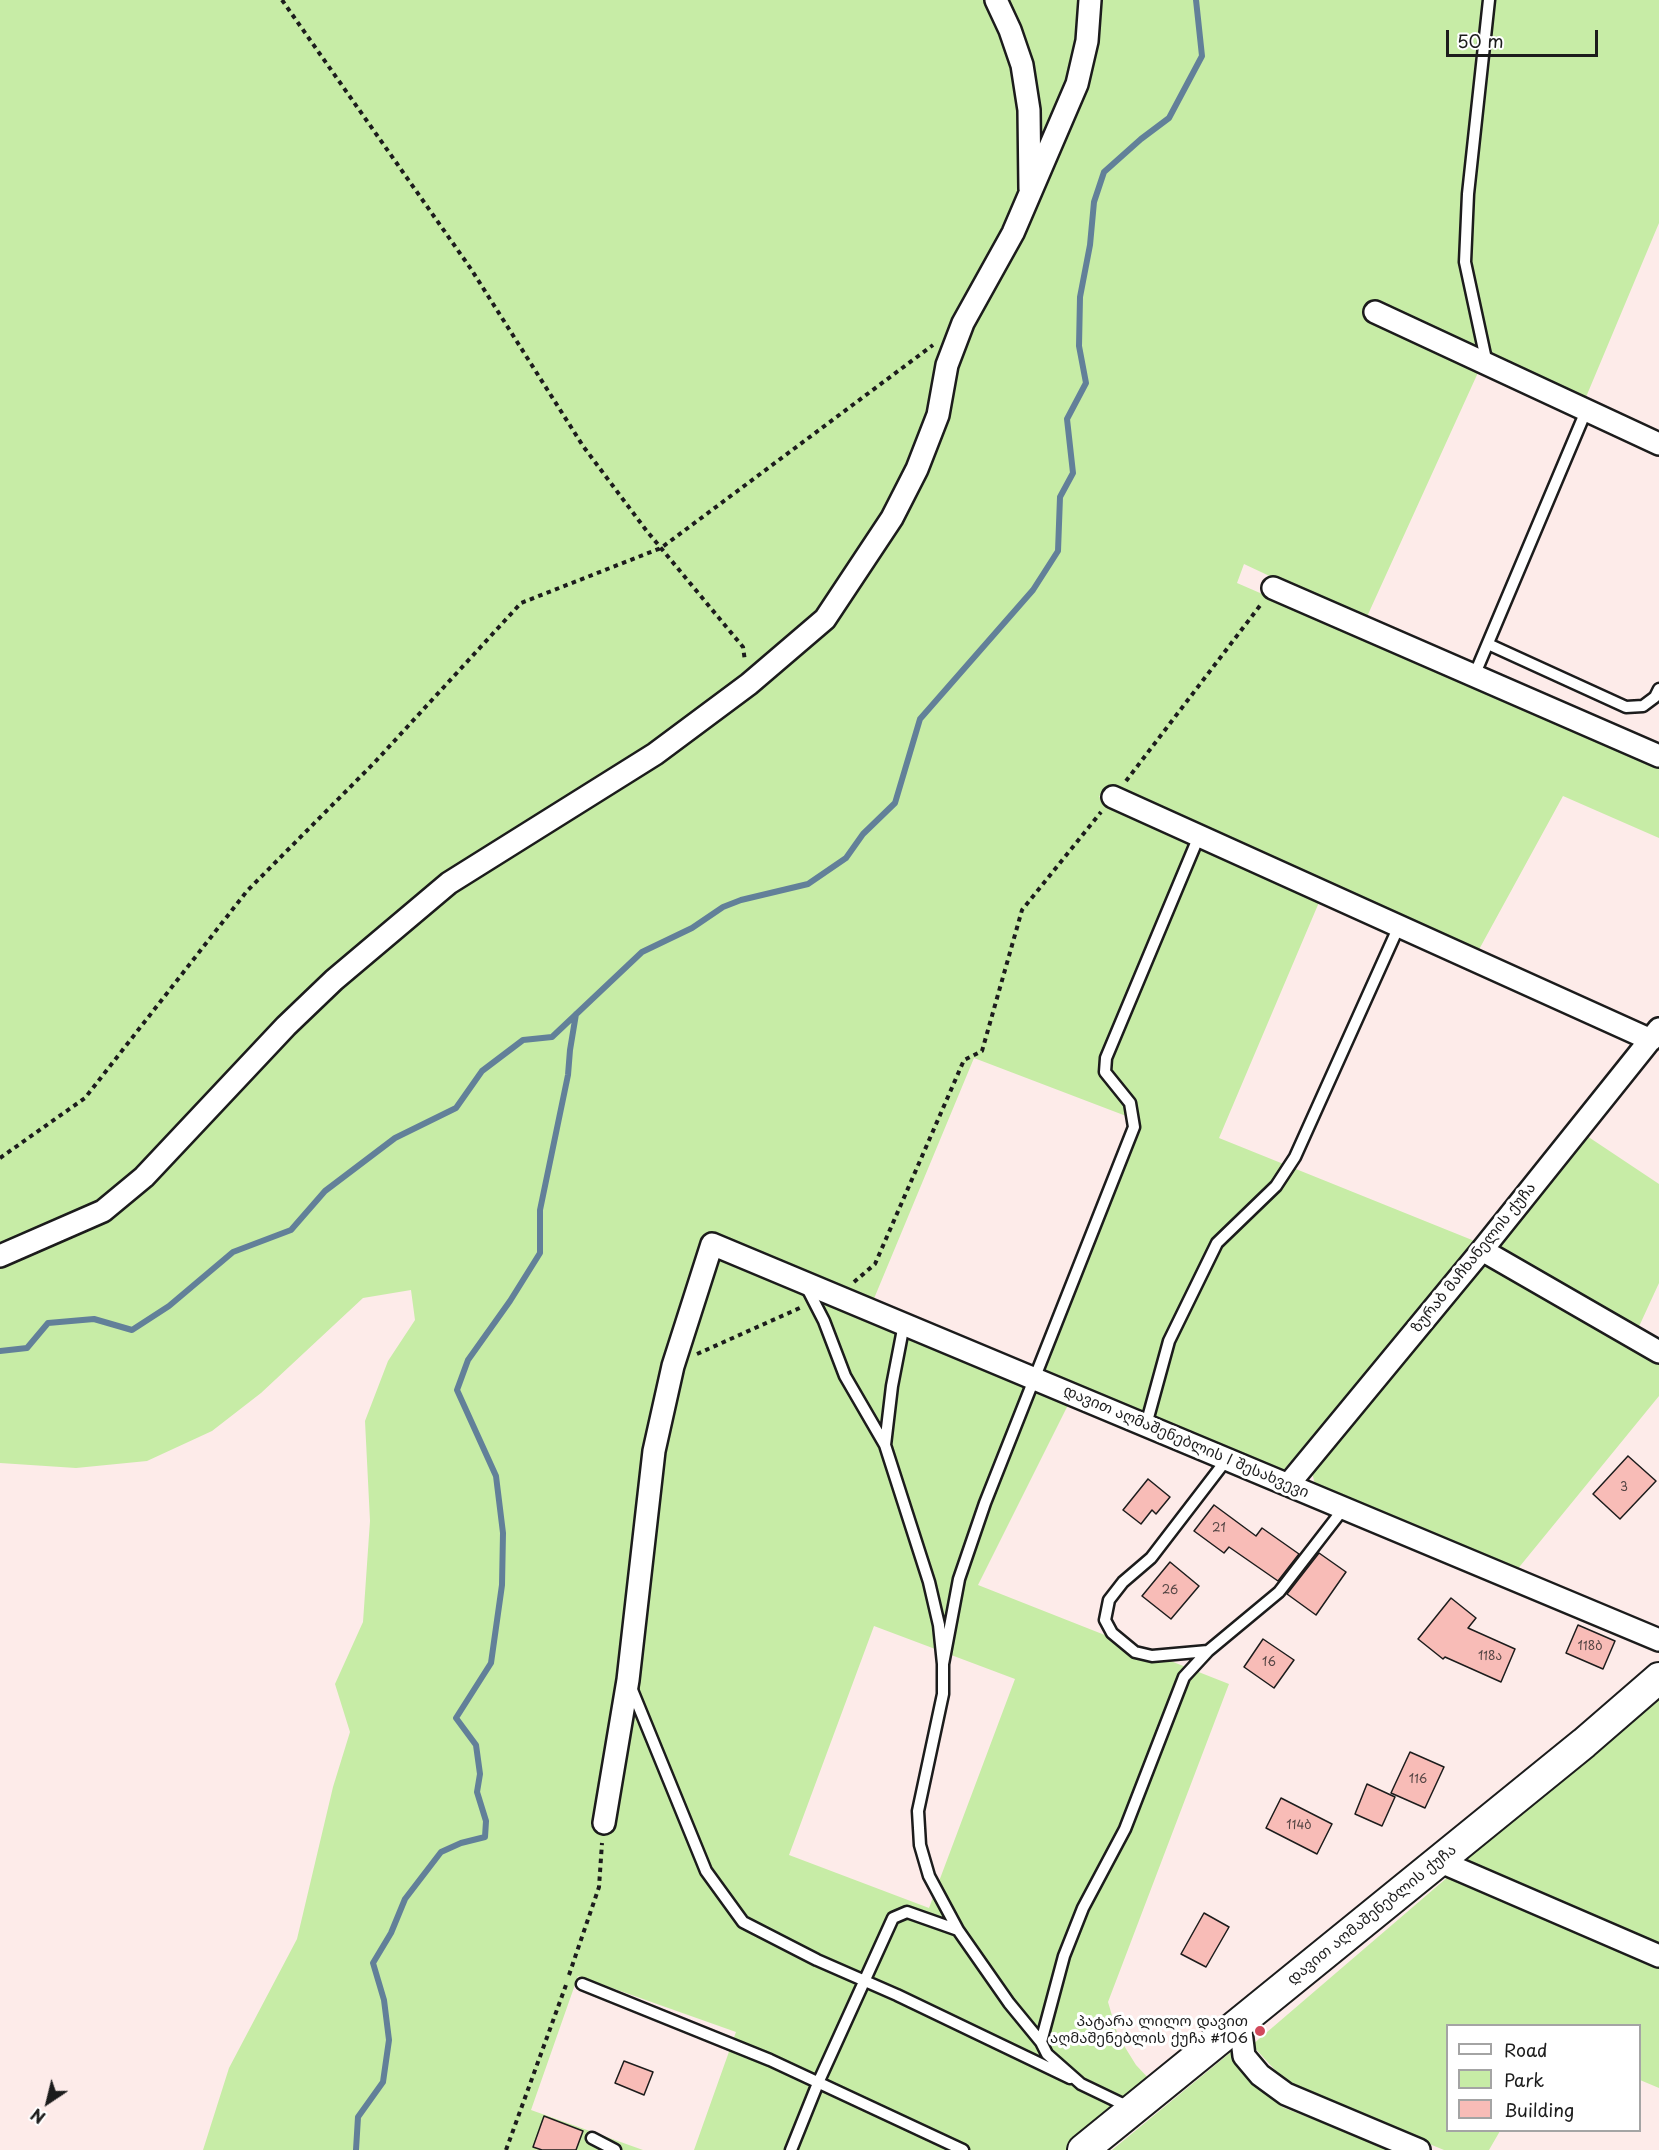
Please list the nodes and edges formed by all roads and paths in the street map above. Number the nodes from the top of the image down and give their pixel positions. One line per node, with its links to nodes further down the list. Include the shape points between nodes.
1 (282, 0): 11 (path, via 471,269 583,446)
2 (996, 0): 5 (street, via 1022,65 1029,110)
3 (1090, 0): 5 (street, via 1087,41 1077,84)
4 (1489, 0): 8 (lane, via 1468,194 1465,262)
5 (1030, 193): 7 (street, via 1013,233)
6 (1375, 312): 8 (street)
7 (963, 323): 11 (path); 15 (street, via 947,365 938,415 892,518 825,619)
8 (1487, 364): 9 (street)
9 (1586, 411): 10 (street); 13 (lane)
10 (1659, 444)
11 (661, 548): 15 (path, via 742,647); 22 (path, via 520,603 375,762 247,891 85,1098)
12 (1273, 588): 14 (street); 18 (path)
13 (1488, 645): 14 (lane); 16 (lane, via 1626,707 1643,706)
14 (1474, 676): 17 (street)
15 (749, 684): 24 (street, via 655,754 449,883 334,980 144,1177 103,1211)
16 (1659, 689)
17 (1659, 756)
18 (1113, 797): 19 (street); 25 (path, via 1022,910 982,1051 964,1060 874,1264 858,1280)
19 (1199, 836): 20 (street); 29 (lane, via 1106,1058 1105,1072 1130,1103 1134,1127)
20 (1399, 926): 21 (street); 30 (lane, via 1295,1157 1276,1186 1217,1243 1169,1341)
21 (1655, 1034): 23 (street, ზურაბ მაჩხანელის ქუჩა)
22 (0, 1158)
23 (1482, 1250): 27 (street); 33 (street, ზურაბ მაჩხანელის ქუჩა)
24 (0, 1256)
25 (817, 1293): 26 (street, დავით აღმაშენებლის I შესახვევი); 28 (path); 28 (street, დავით აღმაშენებლის I შესახვევი, via 712,1244); 31 (lane, via 845,1376)
26 (904, 1324): 29 (street, დავით აღმაშენებლის I შესახვევი); 31 (lane)
27 (1659, 1352)
28 (674, 1366): 39 (street, via 654,1451)
29 (1035, 1379): 30 (street, დავით აღმაშენებლის I შესახვევი); 37 (lane, via 959,1579)
30 (1146, 1425): 32 (street, დავით აღმაშენებლის I შესახვევი)
31 (885, 1445): 37 (lane, via 929,1582)
32 (1227, 1459): 33 (street, დავით აღმაშენებლის I შესახვევი); 36 (lane, via 1151,1558 1109,1600 1105,1620 1112,1632 1135,1652 1152,1656)
33 (1288, 1485): 34 (street, დავით აღმაშენებლის I შესახვევი)
34 (1344, 1508): 35 (street, დავით აღმაშენებლის I შესახვევი); 36 (lane, via 1279,1592)
35 (1659, 1641)
36 (1208, 1651): 47 (lane, via 1184,1677 1125,1829 1083,1908 1064,1956)
37 (943, 1664): 42 (lane, via 943,1694 918,1811 920,1845 929,1876)
38 (1659, 1678): 41 (street, დავით აღმაშენებლის ქუჩა)
39 (628, 1680): 40 (street); 44 (lane, via 706,1871 743,1922)
40 (604, 1823): 52 (path, via 599,1887)
41 (1439, 1861): 43 (street); 46 (street, დავით აღმაშენებლის ქუჩა)
42 (958, 1930): 44 (lane, via 907,1912 893,1918); 47 (lane)
43 (1659, 1956)
44 (864, 1980): 48 (lane); 49 (lane)
45 (582, 1984): 48 (lane)
46 (1240, 2023): 50 (street, დავით აღმაშენებლის ქუჩა); 57 (street, via 1244,2056 1260,2075 1287,2094)
47 (1041, 2042): 49 (lane, via 1047,2054)
48 (818, 2083): 54 (lane); 55 (lane)
49 (1081, 2084): 50 (lane)
50 (1134, 2110): 56 (street, დავით აღმაშენებლის ქუჩა)
51 (592, 2138): 53 (lane)
52 (506, 2150)
53 (615, 2150)
54 (791, 2150)
55 (963, 2150)
56 (1083, 2150)
57 (1419, 2150)

